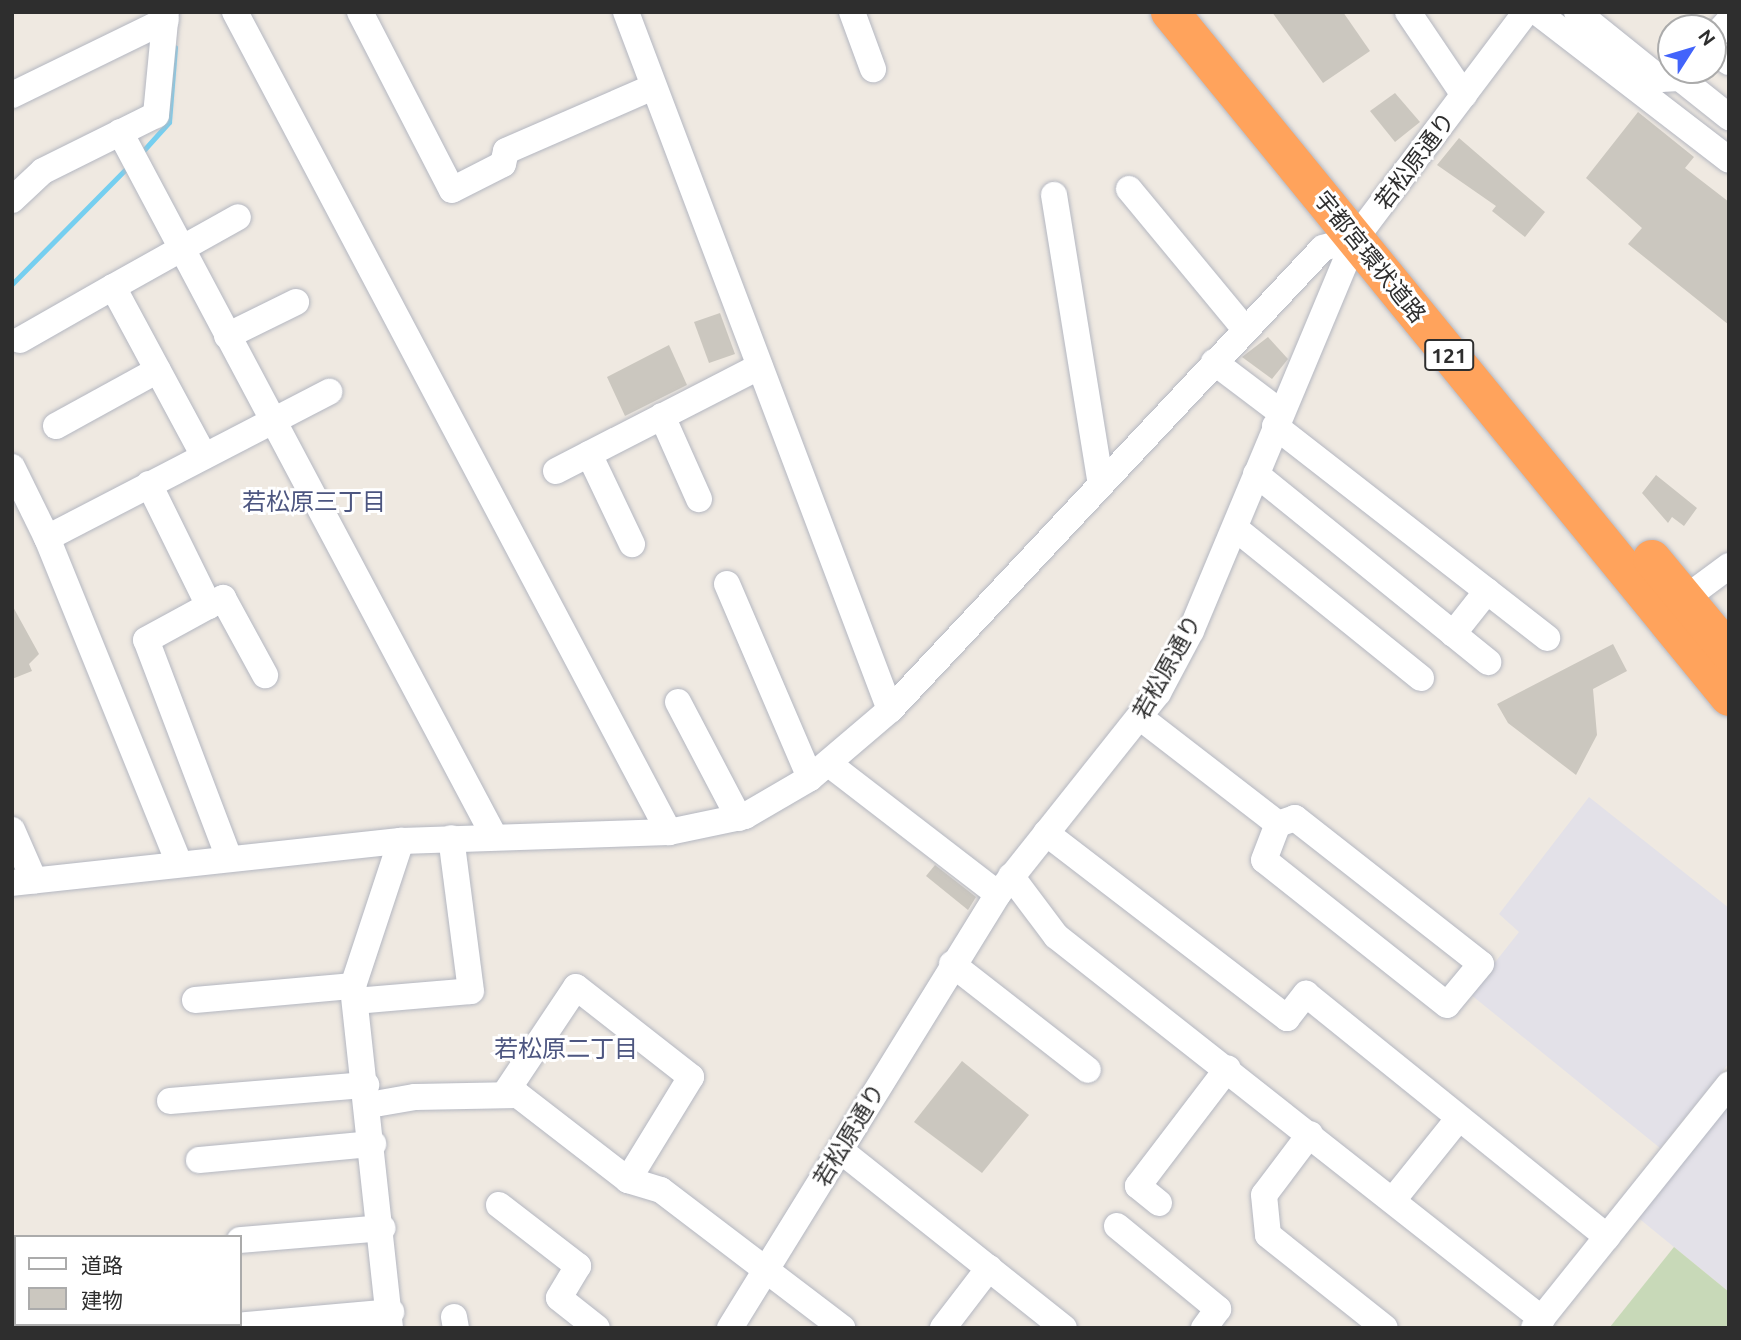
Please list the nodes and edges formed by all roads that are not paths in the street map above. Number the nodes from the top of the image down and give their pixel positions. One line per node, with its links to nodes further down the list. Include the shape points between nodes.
1 (235, 12): 71 (street)
2 (360, 12): 15 (street, via 452,190 503,164 506,151)
3 (626, 12): 15 (street)
4 (852, 12): 12 (street)
5 (1170, 12): 26 (highway, 宇都宮環状道路 / 121)
6 (1200, 12): 26 (highway, 宇都宮環状道路 / 121)
7 (1408, 12): 17 (street)
8 (1526, 12): 17 (street, 若松原通り)
9 (1537, 12): 20 (street)
10 (1577, 12): 13 (street)
11 (166, 16): 16 (street); 19 (street, via 156,115)
12 (873, 69)
13 (1657, 77)
14 (1694, 84): 18 (street)
15 (653, 87): 34 (street)
16 (12, 95)
17 (1465, 95): 26 (street, 若松原通り)
18 (1729, 117)
19 (120, 132): 24 (street, via 43,171); 27 (street)
20 (1728, 160): 21 (street, via 1719,173)
21 (1729, 181)
22 (1129, 189): 30 (street)
23 (1054, 195): 46 (street)
24 (12, 200)
25 (238, 217): 27 (street)
26 (1363, 229): 30 (street, via 1323,248); 38 (street, 若松原通り); 56 (highway, 宇都宮環状道路 / 121)
27 (180, 249): 28 (street); 31 (street)
28 (113, 287): 32 (street); 35 (street)
29 (296, 302): 31 (street)
30 (1245, 329): 33 (street)
31 (227, 336): 39 (street)
32 (20, 340)
33 (1214, 362): 38 (street); 46 (street)
34 (760, 366): 37 (street); 65 (street)
35 (158, 370): 40 (street); 42 (street)
36 (329, 392): 39 (street)
37 (662, 416): 41 (street); 48 (street)
38 (1278, 419): 45 (street, 若松原通り); 54 (street)
39 (271, 421): 42 (street); 73 (street)
40 (56, 426)
41 (589, 454): 44 (street); 51 (street)
42 (204, 456): 47 (street)
43 (12, 467): 50 (street)
44 (556, 471)
45 (1256, 474): 49 (street, 若松原通り); 57 (street)
46 (1100, 480): 65 (street)
47 (149, 484): 50 (street); 55 (street)
48 (699, 499)
49 (1235, 528): 62 (street); 66 (street, 若松原通り, via 1191,631)
50 (47, 538): 77 (street)
51 (632, 544)
52 (1729, 566): 56 (street)
53 (727, 584): 67 (street)
54 (1487, 591): 57 (street); 58 (street)
55 (209, 606): 61 (street, via 223,598); 76 (street, via 146,640)
56 (1674, 607): 59 (highway, 宇都宮環状道路 / 121); 63 (highway, 宇都宮環状道路 / 121)
57 (1453, 634): 60 (street)
58 (1547, 638)
59 (1729, 652)
60 (1489, 662)
61 (265, 675)
62 (1421, 678)
63 (1729, 697)
64 (678, 702): 68 (street)
65 (890, 710): 67 (street)
66 (1141, 718): 69 (street); 72 (street, 若松原通り)
67 (820, 771): 68 (street); 79 (street)
68 (739, 818): 71 (street)
69 (1278, 824): 69 (street, via 1295,818 1481,964 1447,1005 1264,860)
70 (12, 830): 78 (street)
71 (669, 832): 73 (street)
72 (1046, 833): 79 (street, 若松原通り); 89 (street, via 1287,1018 1306,994)
73 (494, 836): 74 (street)
74 (452, 838): 75 (street); 81 (street, via 471,991)
75 (401, 841): 76 (street); 81 (street)
76 (229, 858): 77 (street)
77 (179, 863): 78 (street)
78 (23, 882)
79 (1004, 885): 80 (street, 若松原通り); 83 (street, via 1056,936)
80 (952, 964): 84 (street); 92 (street, 若松原通り)
81 (354, 994): 82 (street); 87 (street)
82 (195, 1000)
83 (1228, 1068): 90 (street); 96 (street, via 1138,1186)
84 (1088, 1070)
85 (1729, 1085): 100 (street)
86 (506, 1092): 87 (street); 94 (street, via 555,1121); 94 (street, via 576,987 691,1077)
87 (367, 1095): 88 (street); 91 (street)
88 (170, 1101)
89 (1459, 1118): 95 (street); 100 (street)
90 (1310, 1134): 95 (street); 113 (street, via 1264,1195 1268,1235)
91 (373, 1144): 93 (street); 99 (street)
92 (841, 1150): 102 (street); 103 (street, 若松原通り)
93 (199, 1160)
94 (628, 1181): 103 (street, via 661,1190)
95 (1393, 1200): 105 (street)
96 (1159, 1203)
97 (499, 1205): 107 (street, via 578,1266 558,1297)
98 (1117, 1226): 112 (street, via 1218,1309)
99 (382, 1228): 101 (street); 104 (street)
100 (1607, 1237): 105 (street)
101 (242, 1240)
102 (989, 1268): 110 (street); 111 (street)
103 (765, 1272): 108 (street, 若松原通り); 109 (street)
104 (391, 1320): 106 (street)
105 (1538, 1323)
106 (212, 1328)
107 (597, 1328)
108 (730, 1328)
109 (842, 1328)
110 (943, 1328)
111 (1064, 1328)
112 (1204, 1328)
113 (1385, 1328)

